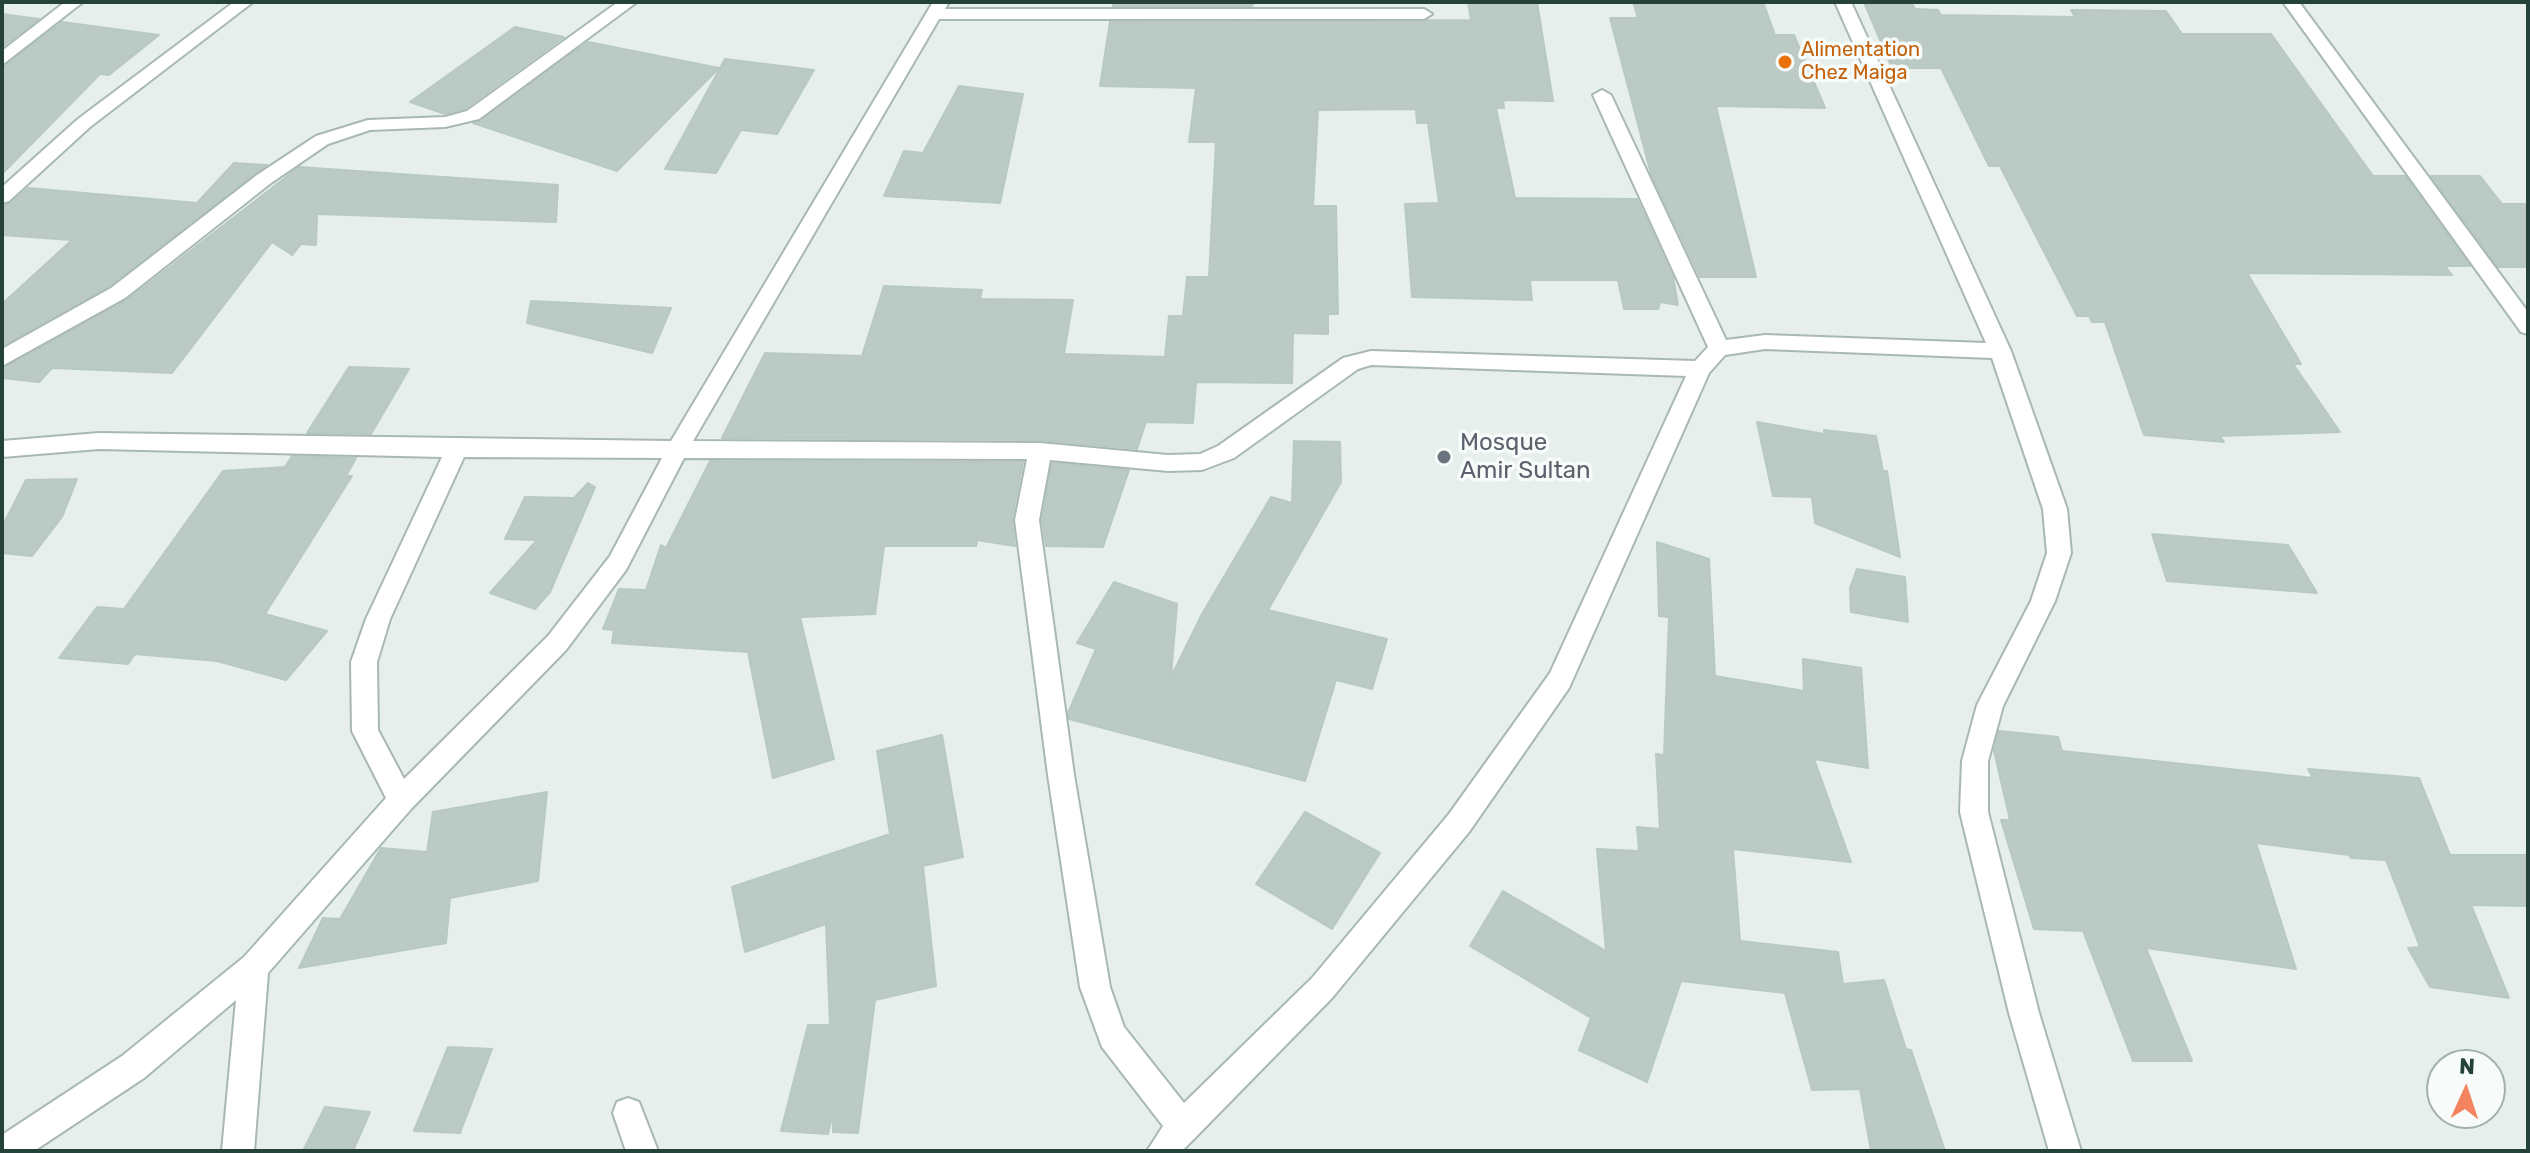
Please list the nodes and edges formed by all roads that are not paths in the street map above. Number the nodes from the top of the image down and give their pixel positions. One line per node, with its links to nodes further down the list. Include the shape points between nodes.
1 (75, 2): 8 (street)
2 (245, 2): 10 (street, via 84,123)
3 (629, 2): 14 (street, via 473,115 445,122 368,125 322,140 118,293)
4 (1843, 2): 13 (street)
5 (2291, 2): 11 (street)
6 (938, 8): 7 (street); 18 (street)
7 (1424, 14)
8 (2, 60)
9 (1602, 95): 12 (street)
10 (2, 197)
11 (2528, 327)
12 (1719, 348): 13 (street, via 1765,342); 15 (street)
13 (2000, 351): 28 (street, via 2055,509 2059,553 2043,601 1990,705 1975,761 1974,812)
14 (2, 359)
15 (1700, 369): 19 (street, via 1371,358 1351,363 1226,452 1202,462); 23 (street, via 1560,680 1459,823 1322,988)
16 (2, 449): 17 (street, via 99,441)
17 (457, 449): 18 (street); 20 (street, via 378,619 364,662 365,731)
18 (677, 450): 19 (street); 20 (street, via 618,563 557,643)
19 (1040, 451): 23 (street, via 1027,520 1095,987 1113,1036)
20 (401, 800): 21 (street)
21 (254, 967): 24 (street, via 133,1067); 25 (street)
22 (628, 1113): 26 (street)
23 (1182, 1126): 27 (street)
24 (7, 1150)
25 (238, 1151)
26 (642, 1151)
27 (1163, 1151)
28 (2065, 1151)

